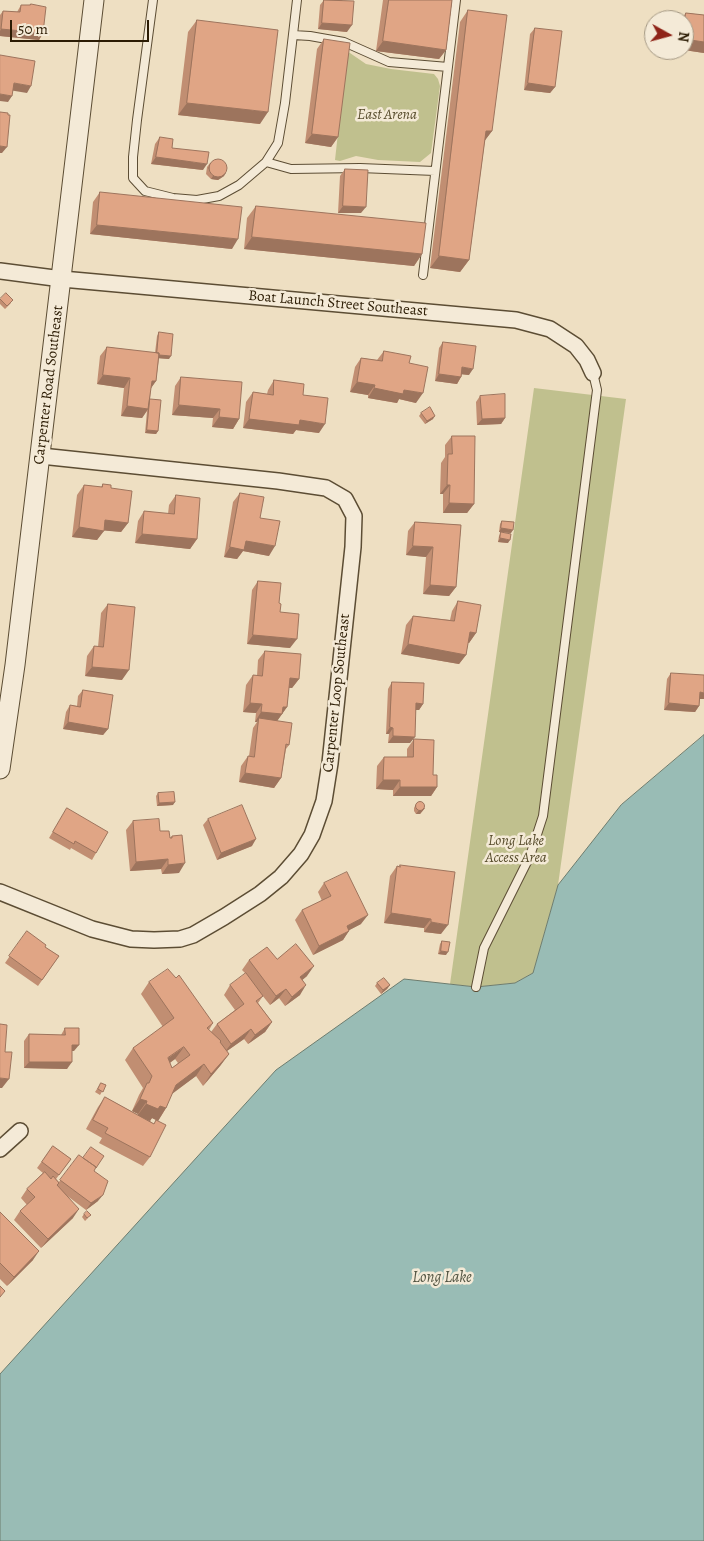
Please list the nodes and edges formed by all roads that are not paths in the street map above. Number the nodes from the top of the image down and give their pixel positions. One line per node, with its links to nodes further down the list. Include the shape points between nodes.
1 (94, 0): 11 (street, Carpenter Road Southeast)
2 (153, 0): 7 (lane, via 137,120 133,178 145,191 197,200 219,196 239,185)
3 (297, 0): 5 (lane)
4 (456, 0): 6 (lane)
5 (293, 35): 6 (lane, via 344,42 389,62); 7 (lane, via 278,143)
6 (448, 67): 8 (lane)
7 (266, 162): 8 (lane, via 291,169)
8 (435, 171): 10 (lane)
9 (0, 271): 11 (street, Boat Launch Street Southeast)
10 (423, 275)
11 (62, 279): 12 (street, Boat Launch Street Southeast, via 516,320 550,329 576,346); 13 (street, Carpenter Road Southeast)
12 (593, 373): 16 (lane, via 597,390 542,816 530,856 484,948)
13 (41, 456): 14 (street, Carpenter Road Southeast); 15 (street, Carpenter Loop Southeast, via 326,488 345,499 354,516 353,547 324,802 302,854 281,877 224,917 180,939 131,939 92,929)
14 (0, 768)
15 (0, 892)
16 (476, 987)
17 (20, 1130): 18 (street)
18 (0, 1149)

